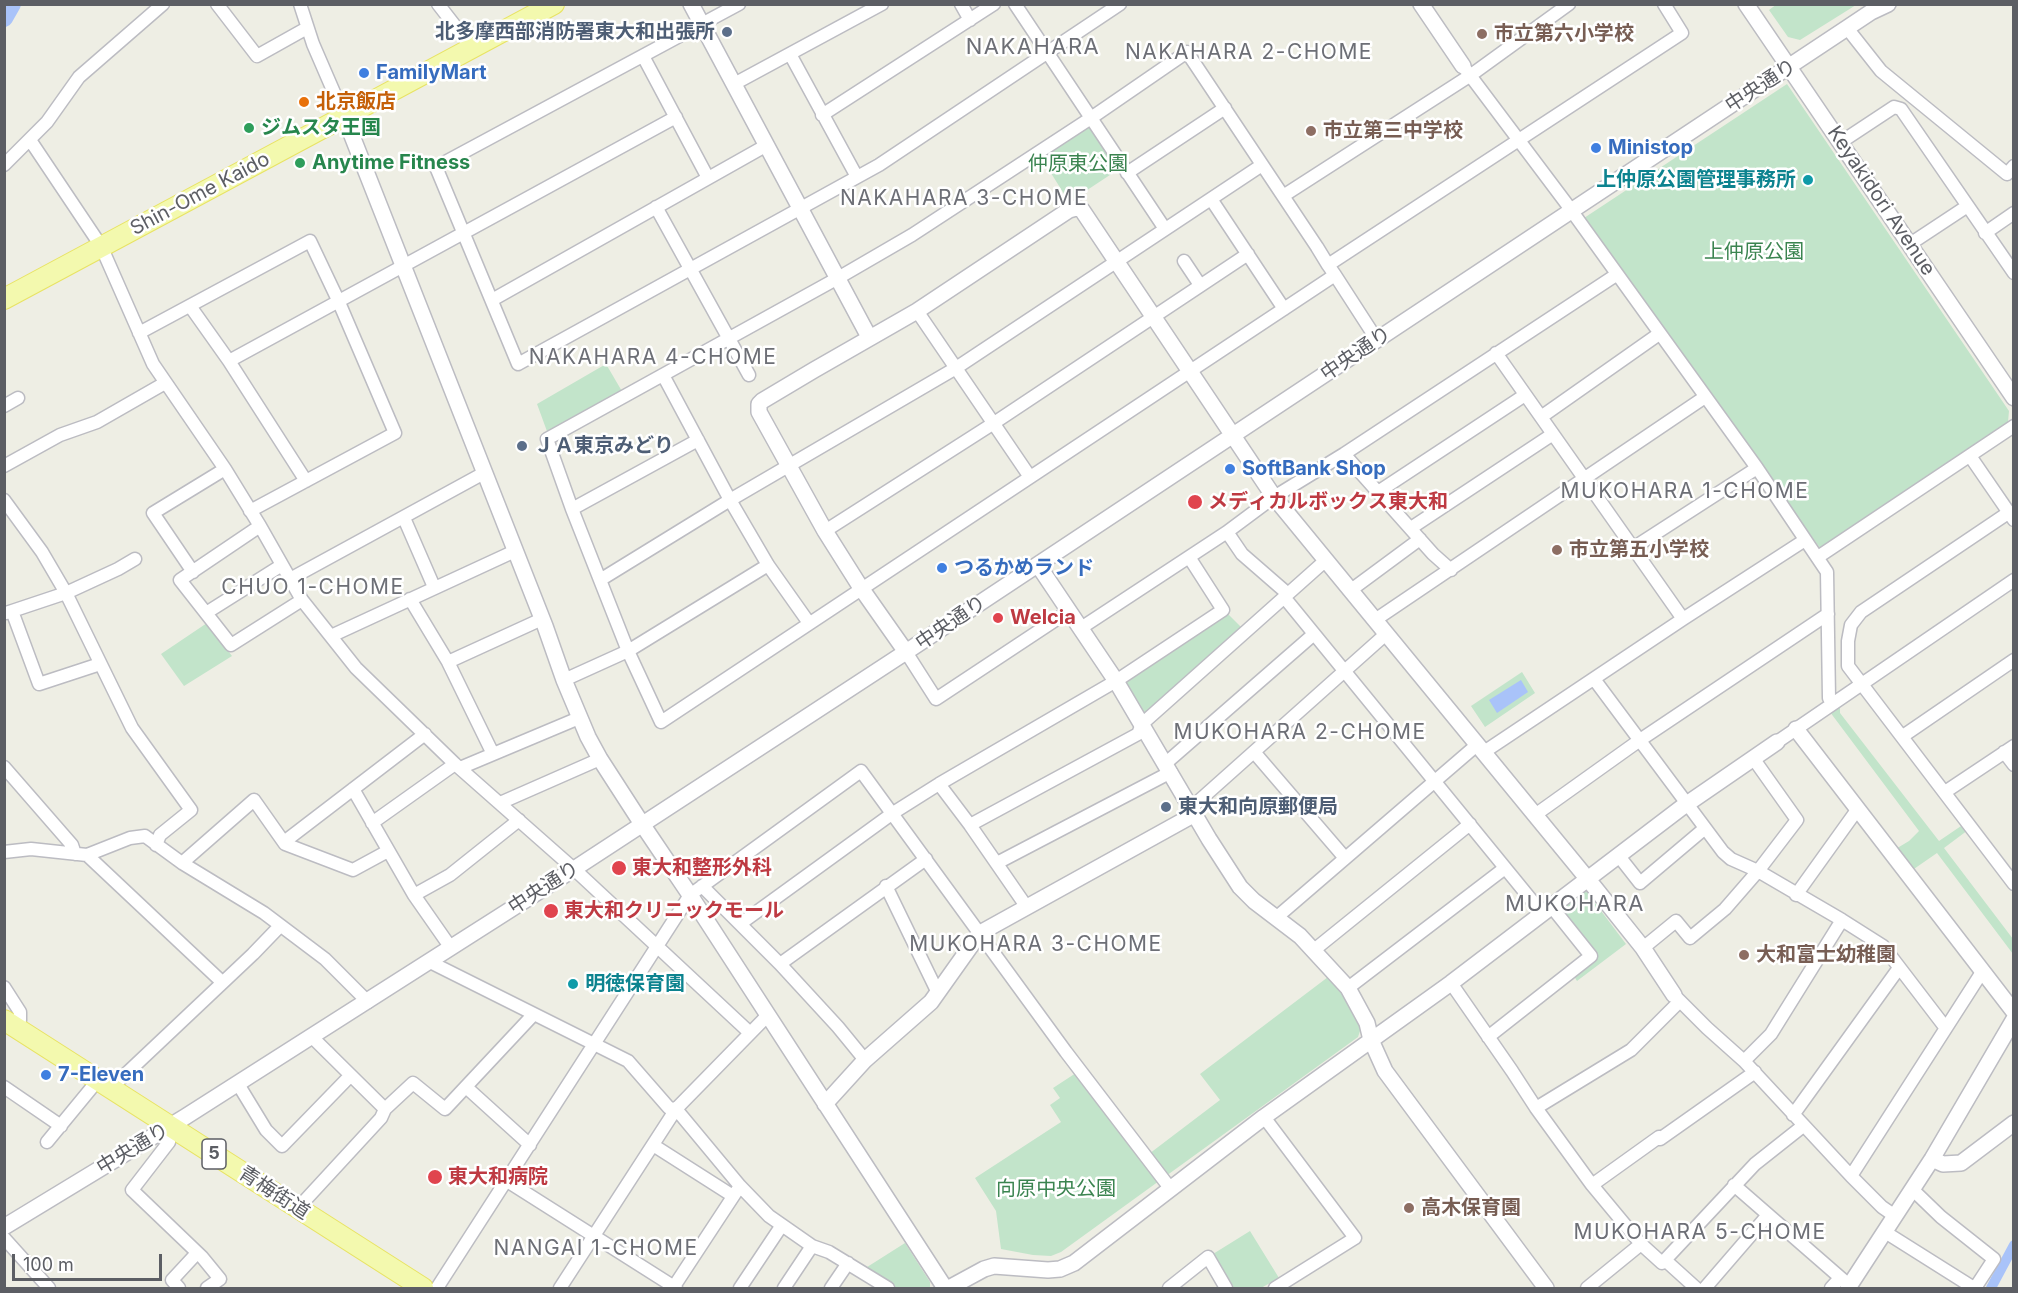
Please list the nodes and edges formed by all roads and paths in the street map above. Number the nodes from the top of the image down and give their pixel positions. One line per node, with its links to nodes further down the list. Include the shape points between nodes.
1 (163, 4): 34 (street, via 79,77)
2 (217, 4): 20 (street, via 257,56)
3 (300, 4): 20 (street)
4 (438, 4): 22 (street)
5 (554, 4): 22 (main road, Shin-Ome Kaido)
6 (691, 4): 19 (street)
7 (739, 4): 19 (street)
8 (882, 4): 24 (street)
9 (961, 4): 18 (street)
10 (994, 4): 18 (street)
11 (1015, 4): 23 (street)
12 (1120, 4): 23 (street)
13 (1421, 4): 27 (street)
14 (1569, 4): 27 (street)
15 (1664, 4): 35 (street, via 1682,33)
16 (1746, 4): 26 (street, Keyakidori Avenue)
17 (1888, 4): 21 (street, 中央通り)
18 (970, 20): 30 (street)
19 (702, 24): 25 (street); 28 (street)
20 (307, 28): 32 (street)
21 (1846, 28): 26 (street, 中央通り); 40 (street, via 1881,71 2007,174)
22 (473, 49): 32 (main road, Shin-Ome Kaido)
23 (1047, 52): 33 (street); 42 (street)
24 (790, 54): 28 (street); 30 (street)
25 (644, 56): 31 (street); 52 (street, via 436,166)
26 (1789, 67): 36 (street, Keyakidori Avenue); 49 (street, 中央通り)
27 (1467, 70): 35 (street); 44 (street)
28 (734, 84): 37 (street)
29 (1225, 108): 33 (street, via 1187,52); 39 (street); 41 (street)
30 (822, 115): 42 (street)
31 (676, 117): 43 (street); 52 (street)
32 (345, 118): 55 (main road, Shin-Ome Kaido); 59 (street)
33 (1091, 118): 41 (street); 64 (street, via 912,235)
34 (30, 140): 38 (street); 55 (street)
35 (1520, 141): 49 (street); 61 (street)
36 (1841, 142): 47 (street, via 1894,107 1901,109); 54 (street, Keyakidori Avenue)
37 (767, 145): 43 (street); 48 (street)
38 (4, 165)
39 (1262, 165): 44 (street); 45 (street)
40 (2013, 166)
41 (1127, 173): 51 (street)
42 (857, 177): 48 (street)
43 (708, 178): 46 (street)
44 (1283, 196): 61 (street)
45 (1211, 199): 51 (street); 56 (street)
46 (656, 207): 60 (street); 68 (street)
47 (1966, 207): 53 (street); 54 (street)
48 (800, 208): 60 (street); 64 (street)
49 (1571, 212): 63 (street); 77 (street, 中央通り)
50 (2013, 213): 53 (street)
51 (1164, 229): 57 (street)
52 (464, 232): 59 (street); 68 (street)
53 (1985, 233): 62 (street)
54 (1910, 244): 88 (street, Keyakidori Avenue)
55 (101, 246): 66 (main road, Shin-Ome Kaido); 73 (street)
56 (1248, 254): 65 (street); 70 (street)
57 (1118, 261): 71 (street, via 1086,214 1076,208); 72 (street); 80 (street)
58 (1184, 261): 65 (street)
59 (403, 265): 67 (street); 102 (street)
60 (691, 270): 68 (street, via 518,364); 76 (street)
61 (1332, 270): 70 (street); 77 (street)
62 (2013, 273)
63 (1616, 275): 74 (street); 78 (street)
64 (838, 278): 75 (street); 76 (street)
65 (1200, 285): 72 (street)
66 (4, 299)
67 (338, 300): 69 (street, via 310,241); 79 (street); 105 (street, via 395,433)
68 (492, 300)
69 (190, 306): 73 (street); 79 (street)
70 (1284, 309): 81 (street)
71 (917, 311): 75 (street); 80 (street)
72 (1153, 316): 81 (street); 91 (street)
73 (139, 333): 84 (street)
74 (1659, 334): 86 (street); 90 (street)
75 (869, 337): 99 (street, via 762,400 759,412)
76 (728, 338): 82 (street); 83 (street)
77 (1377, 340): 94 (street, 中央通り)
78 (1496, 353): 85 (street); 96 (street)
79 (229, 361): 105 (street)
80 (956, 368): 91 (street); 99 (street)
81 (1190, 371): 94 (street); 103 (street)
82 (663, 375): 95 (street); 110 (street, via 547,439)
83 (749, 375)
84 (165, 383): 98 (street, via 97,422 60,435); 101 (street)
85 (1525, 395): 90 (street); 106 (street)
86 (1705, 397): 100 (street); 104 (street)
87 (18, 398): 89 (street)
88 (2013, 398)
89 (4, 406)
90 (1541, 417): 93 (street)
91 (994, 423): 103 (street); 118 (street)
92 (2013, 426): 97 (street)
93 (1553, 434): 104 (street); 117 (street)
94 (1233, 435): 107 (street); 130 (street, 中央通り)
95 (698, 440): 109 (street); 110 (street)
96 (1344, 454): 106 (street); 107 (street)
97 (1970, 456): 113 (street); 125 (street)
98 (4, 466)
99 (789, 467): 109 (street); 118 (street)
100 (1757, 468): 121 (street); 122 (street)
101 (225, 469): 111 (street); 132 (street, via 153,513)
102 (484, 473): 114 (street); 123 (street)
103 (1030, 477): 137 (street)
104 (1584, 479): 122 (street); 131 (street)
105 (306, 481): 111 (street)
106 (1378, 492): 117 (street)
107 (1274, 497): 119 (street); 127 (street)
108 (4, 500): 112 (street)
109 (730, 500): 129 (street); 134 (street)
110 (572, 509): 134 (street)
111 (250, 511): 116 (street)
112 (16, 516): 115 (street); 139 (street)
113 (2011, 516): 164 (street, via 1861,612 1851,625 1848,666)
114 (404, 518): 133 (street); 136 (street)
115 (4, 522)
116 (260, 526): 128 (street); 132 (street)
117 (1411, 528): 120 (street)
118 (825, 531): 137 (street)
119 (1227, 532): 124 (street); 140 (street, via 1242,554)
120 (1420, 540): 131 (street); 138 (street)
121 (1805, 540): 125 (street); 148 (street)
122 (1633, 548): 148 (street)
123 (515, 551): 136 (street); 147 (street)
124 (1189, 557): 151 (street); 163 (street, via 1223,610)
125 (1818, 557): 146 (street, via 1827,572)
126 (135, 559): 139 (street)
127 (1326, 560): 138 (street); 140 (street)
128 (282, 565): 133 (street); 145 (street)
129 (768, 565): 150 (street); 155 (street)
130 (1038, 565): 143 (street); 156 (street, 中央通り)
131 (1450, 570): 149 (street)
132 (193, 572): 145 (street, via 180,580)
133 (290, 579): 142 (street)
134 (600, 580): 155 (street)
135 (2013, 580): 164 (street)
136 (434, 587): 141 (street)
137 (861, 588): 150 (street); 156 (street)
138 (1351, 590): 149 (street)
139 (66, 593): 144 (street); 159 (street)
140 (1286, 596): 152 (street); 167 (street)
141 (410, 599): 154 (street); 158 (street)
142 (302, 600): 145 (street, via 231,645); 154 (street)
143 (1069, 611): 151 (street); 156 (street, via 936,699)
144 (8, 612): 159 (street, via 39,684)
145 (206, 613)
146 (1828, 614): 165 (street); 171 (street)
147 (542, 619): 158 (street); 162 (street)
148 (1683, 619): 161 (street)
149 (1375, 620): 153 (street)
150 (809, 623): 155 (street, via 661,722)
151 (1081, 628): 163 (street)
152 (1314, 634): 160 (street); 181 (street)
153 (1386, 634): 160 (street); 173 (street)
154 (332, 636): 169 (street, via 356,668)
155 (628, 651): 162 (street)
156 (906, 652): 195 (street, 中央通り)
157 (2013, 660): 170 (street)
158 (448, 662): 176 (street)
159 (100, 664): 200 (street, via 132,728 191,810 159,835)
160 (1344, 670): 175 (street); 183 (street)
161 (1594, 679): 171 (street); 173 (street)
162 (564, 680): 166 (street)
163 (1116, 681): 167 (street); 184 (street)
164 (1863, 684): 165 (street); 170 (street)
165 (1832, 704): 168 (street)
166 (579, 718): 176 (street); 178 (street)
167 (1142, 724): 181 (street); 197 (street, via 1138,734)
168 (1796, 729): 172 (street); 189 (street)
169 (424, 734): 180 (street); 185 (street)
170 (1903, 736): 186 (street)
171 (1640, 740): 188 (street); 192 (street)
172 (1777, 742): 177 (street)
173 (1481, 748): 183 (street); 192 (street)
174 (2009, 749): 179 (street); 186 (street)
175 (1254, 752): 190 (street); 205 (street)
176 (493, 754): 180 (street)
177 (1753, 758): 188 (street); 211 (street, via 1797,820)
178 (600, 759): 187 (street); 195 (street)
179 (2013, 765)
180 (458, 766): 187 (street); 194 (street)
181 (1168, 767): 190 (street); 208 (street)
182 (5, 768): 203 (street)
183 (1434, 781): 196 (street); 205 (street)
184 (939, 784): 191 (street); 197 (street)
185 (353, 789): 194 (street); 199 (street)
186 (1945, 792): 213 (street)
187 (500, 803): 193 (street)
188 (1687, 804): 198 (street); 204 (street)
189 (1857, 810): 217 (street); 232 (street)
190 (1193, 811): 218 (street); 220 (street, via 1240,887)
191 (893, 813): 206 (street); 215 (street, via 861,771); 222 (street)
192 (1535, 815): 212 (street)
193 (519, 820): 210 (street); 216 (street, via 450,874)
194 (372, 823): 201 (street)
195 (642, 824): 210 (street, 中央通り); 215 (street)
196 (1470, 824): 209 (street); 228 (street)
197 (970, 825): 208 (street)
198 (1704, 829): 204 (street, via 1640,883); 211 (street, via 1731,859)
199 (284, 842): 201 (street, via 353,870); 207 (street, via 254,800)
200 (156, 845): 203 (street, via 138,836); 207 (street)
201 (388, 851): 216 (street)
202 (4, 852): 203 (street, via 32,849)
203 (81, 855): 233 (street)
204 (1618, 855): 212 (street)
205 (1345, 858): 220 (street)
206 (926, 859): 214 (street); 224 (street)
207 (182, 863): 223 (street)
208 (997, 863): 218 (street)
209 (1505, 868): 219 (street); 236 (street)
210 (574, 869): 225 (street); 226 (street, 中央通り)
211 (1758, 871): 217 (street); 227 (street, via 1725,909 1690,938 1676,921)
212 (1587, 879): 219 (street); 227 (street)
213 (2013, 884)
214 (886, 886): 230 (street); 237 (street)
215 (696, 890): 222 (street); 225 (street); 242 (street)
216 (414, 895): 226 (street)
217 (1796, 895): 221 (street)
218 (1026, 906): 224 (street)
219 (1547, 910): 234 (street); 248 (street, via 1590,956)
220 (1277, 917): 228 (street)
221 (1842, 920): 231 (street, via 1883,946); 252 (street, via 1771,1034)
222 (740, 924): 230 (street)
223 (280, 926): 233 (street); 239 (street, via 326,958)
224 (980, 933): 237 (street); 278 (street)
225 (657, 946): 246 (street); 250 (street)
226 (451, 948): 229 (street, 中央通り)
227 (1643, 948): 238 (street)
228 (1314, 950): 236 (street)
229 (430, 962): 239 (street, 中央通り); 241 (street)
230 (780, 964): 251 (street)
231 (1899, 968): 245 (street); 263 (street)
232 (1982, 972): 240 (street); 245 (street)
233 (222, 982): 255 (street)
234 (1451, 983): 248 (street); 249 (street)
235 (4, 987): 244 (street, via 20,1012 20,1020)
236 (1348, 988): 249 (street, via 1367,1023)
237 (938, 993): 251 (street)
238 (1677, 998): 252 (street); 260 (street, via 1631,1050)
239 (368, 1002): 247 (street, 中央通り)
240 (2013, 1012)
241 (533, 1015): 250 (street); 258 (street)
242 (768, 1015): 246 (street); 259 (street)
243 (2013, 1019): 272 (street)
244 (8, 1023): 255 (main road, 青梅街道 / 5)
245 (1945, 1027): 273 (street)
246 (749, 1032): 262 (street)
247 (312, 1037): 254 (street); 256 (street, 中央通り)
248 (1488, 1037): 260 (street)
249 (1371, 1040): 264 (street); 310 (street, via 1404,1100)
250 (594, 1045): 262 (street, via 628,1061 669,1108); 270 (street)
251 (865, 1060): 259 (street)
252 (1744, 1061): 253 (street)
253 (1755, 1072): 263 (street); 275 (street)
254 (350, 1076): 256 (street, via 282,1146 266,1130); 261 (street)
255 (104, 1084): 266 (street); 267 (main road, 青梅街道 / 5)
256 (238, 1084): 267 (street, 中央通り)
257 (4, 1087): 266 (street)
258 (466, 1087): 261 (street, via 445,1109 413,1083); 270 (street)
259 (825, 1104): 306 (street)
260 (1536, 1108): 275 (street)
261 (385, 1109): 281 (street)
262 (676, 1109): 271 (street); 277 (street)
263 (1793, 1114): 268 (street)
264 (1263, 1118): 278 (street); 309 (street, via 1355,1238)
265 (2013, 1123): 272 (street, via 1961,1163 1943,1164)
266 (61, 1126): 269 (street)
267 (171, 1126): 281 (main road, 青梅街道 / 5); 285 (street, 中央通り); 291 (street, via 170,1142 132,1190)
268 (1803, 1126): 273 (street); 276 (street)
269 (48, 1142)
270 (530, 1145): 274 (street)
271 (653, 1145): 280 (street); 287 (street)
272 (1932, 1159): 279 (street)
273 (1851, 1176): 283 (street)
274 (507, 1181): 287 (street); 299 (street)
275 (1592, 1185): 289 (street)
276 (1734, 1185): 282 (street); 292 (street)
277 (740, 1186): 280 (street); 284 (street)
278 (1170, 1188): 306 (street, via 1074,1263 1048,1270 994,1266)
279 (1912, 1189): 283 (street); 315 (street, via 1994,1259)
280 (733, 1196): 301 (street)
281 (298, 1208): 298 (main road, 青梅街道 / 5)
282 (1768, 1215): 294 (street); 313 (street)
283 (1895, 1216): 286 (street)
284 (782, 1225): 290 (street); 302 (street)
285 (4, 1227)
286 (1885, 1232): 294 (street); 315 (street)
287 (594, 1236): 300 (street); 301 (street)
288 (4, 1238): 295 (street)
289 (1641, 1244): 292 (street, via 1662,1263); 311 (street)
290 (812, 1245): 293 (street); 303 (street)
291 (198, 1253): 296 (street, via 172,1280); 297 (street, via 220,1279)
292 (1665, 1260): 312 (street)
293 (848, 1263): 304 (street); 305 (street)
294 (1846, 1284): 314 (street)
295 (49, 1288)
296 (179, 1288)
297 (207, 1288)
298 (423, 1288)
299 (437, 1288)
300 (560, 1288)
301 (674, 1288)
302 (740, 1288)
303 (784, 1288)
304 (831, 1288)
305 (888, 1288)
306 (947, 1288)
307 (1169, 1288): 308 (street, via 1208,1257)
308 (1226, 1288)
309 (1275, 1288)
310 (1546, 1288)
311 (1587, 1288)
312 (1696, 1288)
313 (1705, 1288)
314 (1831, 1288)
315 (1974, 1288)

